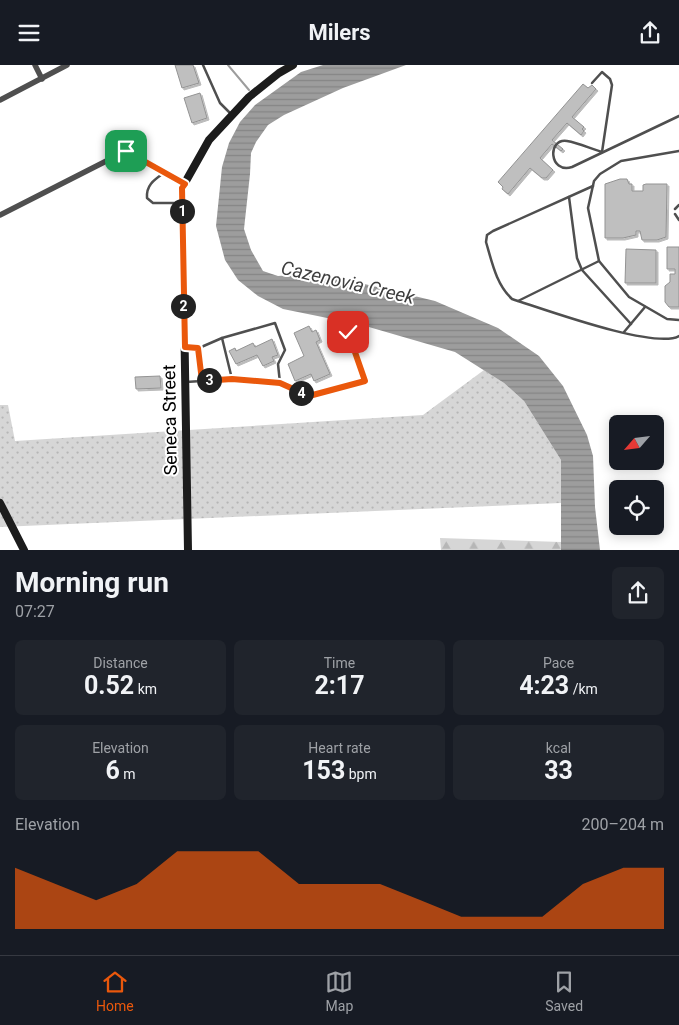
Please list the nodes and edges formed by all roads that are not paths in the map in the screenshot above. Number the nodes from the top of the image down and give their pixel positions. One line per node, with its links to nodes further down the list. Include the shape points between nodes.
1 (34, 65): 5 (street)
2 (67, 65): 5 (street)
3 (203, 65): 8 (lane, via 220,103)
4 (293, 65): 8 (street, Seneca Street, via 249,97)
5 (42, 79): 7 (street)
6 (592, 83): 11 (lane, via 602,72 612,85)
7 (0, 101)
8 (232, 115): 13 (street, Seneca Street, via 209,140)
9 (679, 116): 11 (lane)
10 (679, 151): 14 (lane, via 622,161 600,174)
11 (602, 152): 11 (lane, via 567,141 559,143 552,155 557,164 567,169)
12 (164, 173): 13 (street); 16 (lane, via 150,185 147,198 153,203); 20 (street, via 126,151)
13 (185, 184): 16 (street, Seneca Street)
14 (593, 186): 15 (lane); 22 (lane, via 588,208)
15 (569, 197): 23 (lane, via 577,258); 24 (lane, via 487,235 486,242 499,282 512,299)
16 (182, 203): 32 (street, Seneca Street)
17 (679, 205): 18 (lane)
18 (675, 209)
19 (674, 214): 21 (lane)
20 (0, 215)
21 (679, 219)
22 (600, 261): 23 (lane); 25 (lane, via 629,297)
23 (582, 270): 24 (lane); 27 (lane)
24 (518, 301): 29 (lane, via 591,325)
25 (646, 307): 26 (lane, via 667,319); 27 (lane)
26 (679, 320)
27 (631, 324): 29 (lane)
28 (348, 332): 37 (lane, via 365,381 309,396)
29 (624, 332): 30 (lane, via 662,339)
30 (679, 336)
31 (222, 338): 33 (lane); 34 (lane); 37 (lane, via 275,323 285,350 278,364)
32 (185, 347): 33 (lane); 36 (street, Seneca Street)
33 (198, 348): 35 (lane)
34 (232, 379): 35 (lane); 37 (lane)
35 (202, 381): 36 (lane)
36 (184, 382): 39 (street, Seneca Street)
37 (280, 383)
38 (0, 503): 40 (street)
39 (188, 549)
40 (24, 550)

